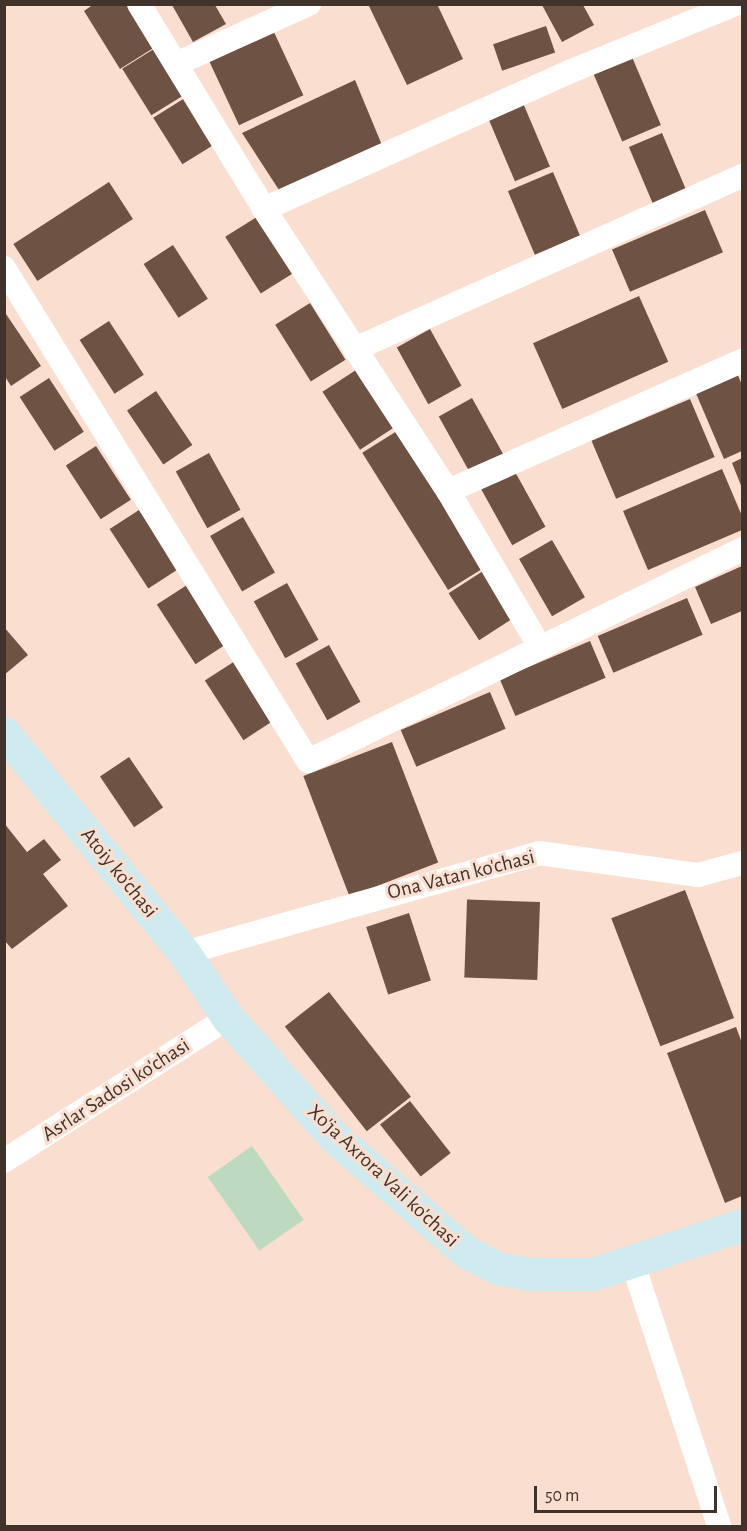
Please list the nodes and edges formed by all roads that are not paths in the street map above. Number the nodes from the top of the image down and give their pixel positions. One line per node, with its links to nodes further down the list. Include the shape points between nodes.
1 (139, 4): 4 (street)
2 (309, 4): 4 (street)
3 (736, 4): 6 (street, via 569,72)
4 (176, 64): 6 (street)
5 (742, 176): 8 (street)
6 (264, 209): 8 (street)
7 (4, 268): 12 (street, via 308,761)
8 (355, 349): 10 (street)
9 (742, 361): 10 (street)
10 (448, 491): 12 (street)
11 (742, 549): 12 (street)
12 (540, 646)
13 (4, 733): 15 (street, Atoiy ko'chasi)
14 (742, 863): 15 (street, Ona Vatan ko'chasi, via 698,875 538,853)
15 (184, 953): 16 (street, Atoiy ko'chasi)
16 (228, 1018): 17 (street, Asrlar Sadosi ko'chasi); 19 (street, Xo'ja Axrora Vali ko'chasi, via 333,1136 466,1252 497,1268 559,1278)
17 (4, 1161)
18 (742, 1225): 19 (street, Xo'ja Axrora Vali ko'chasi)
19 (633, 1264): 20 (street)
20 (719, 1527)

